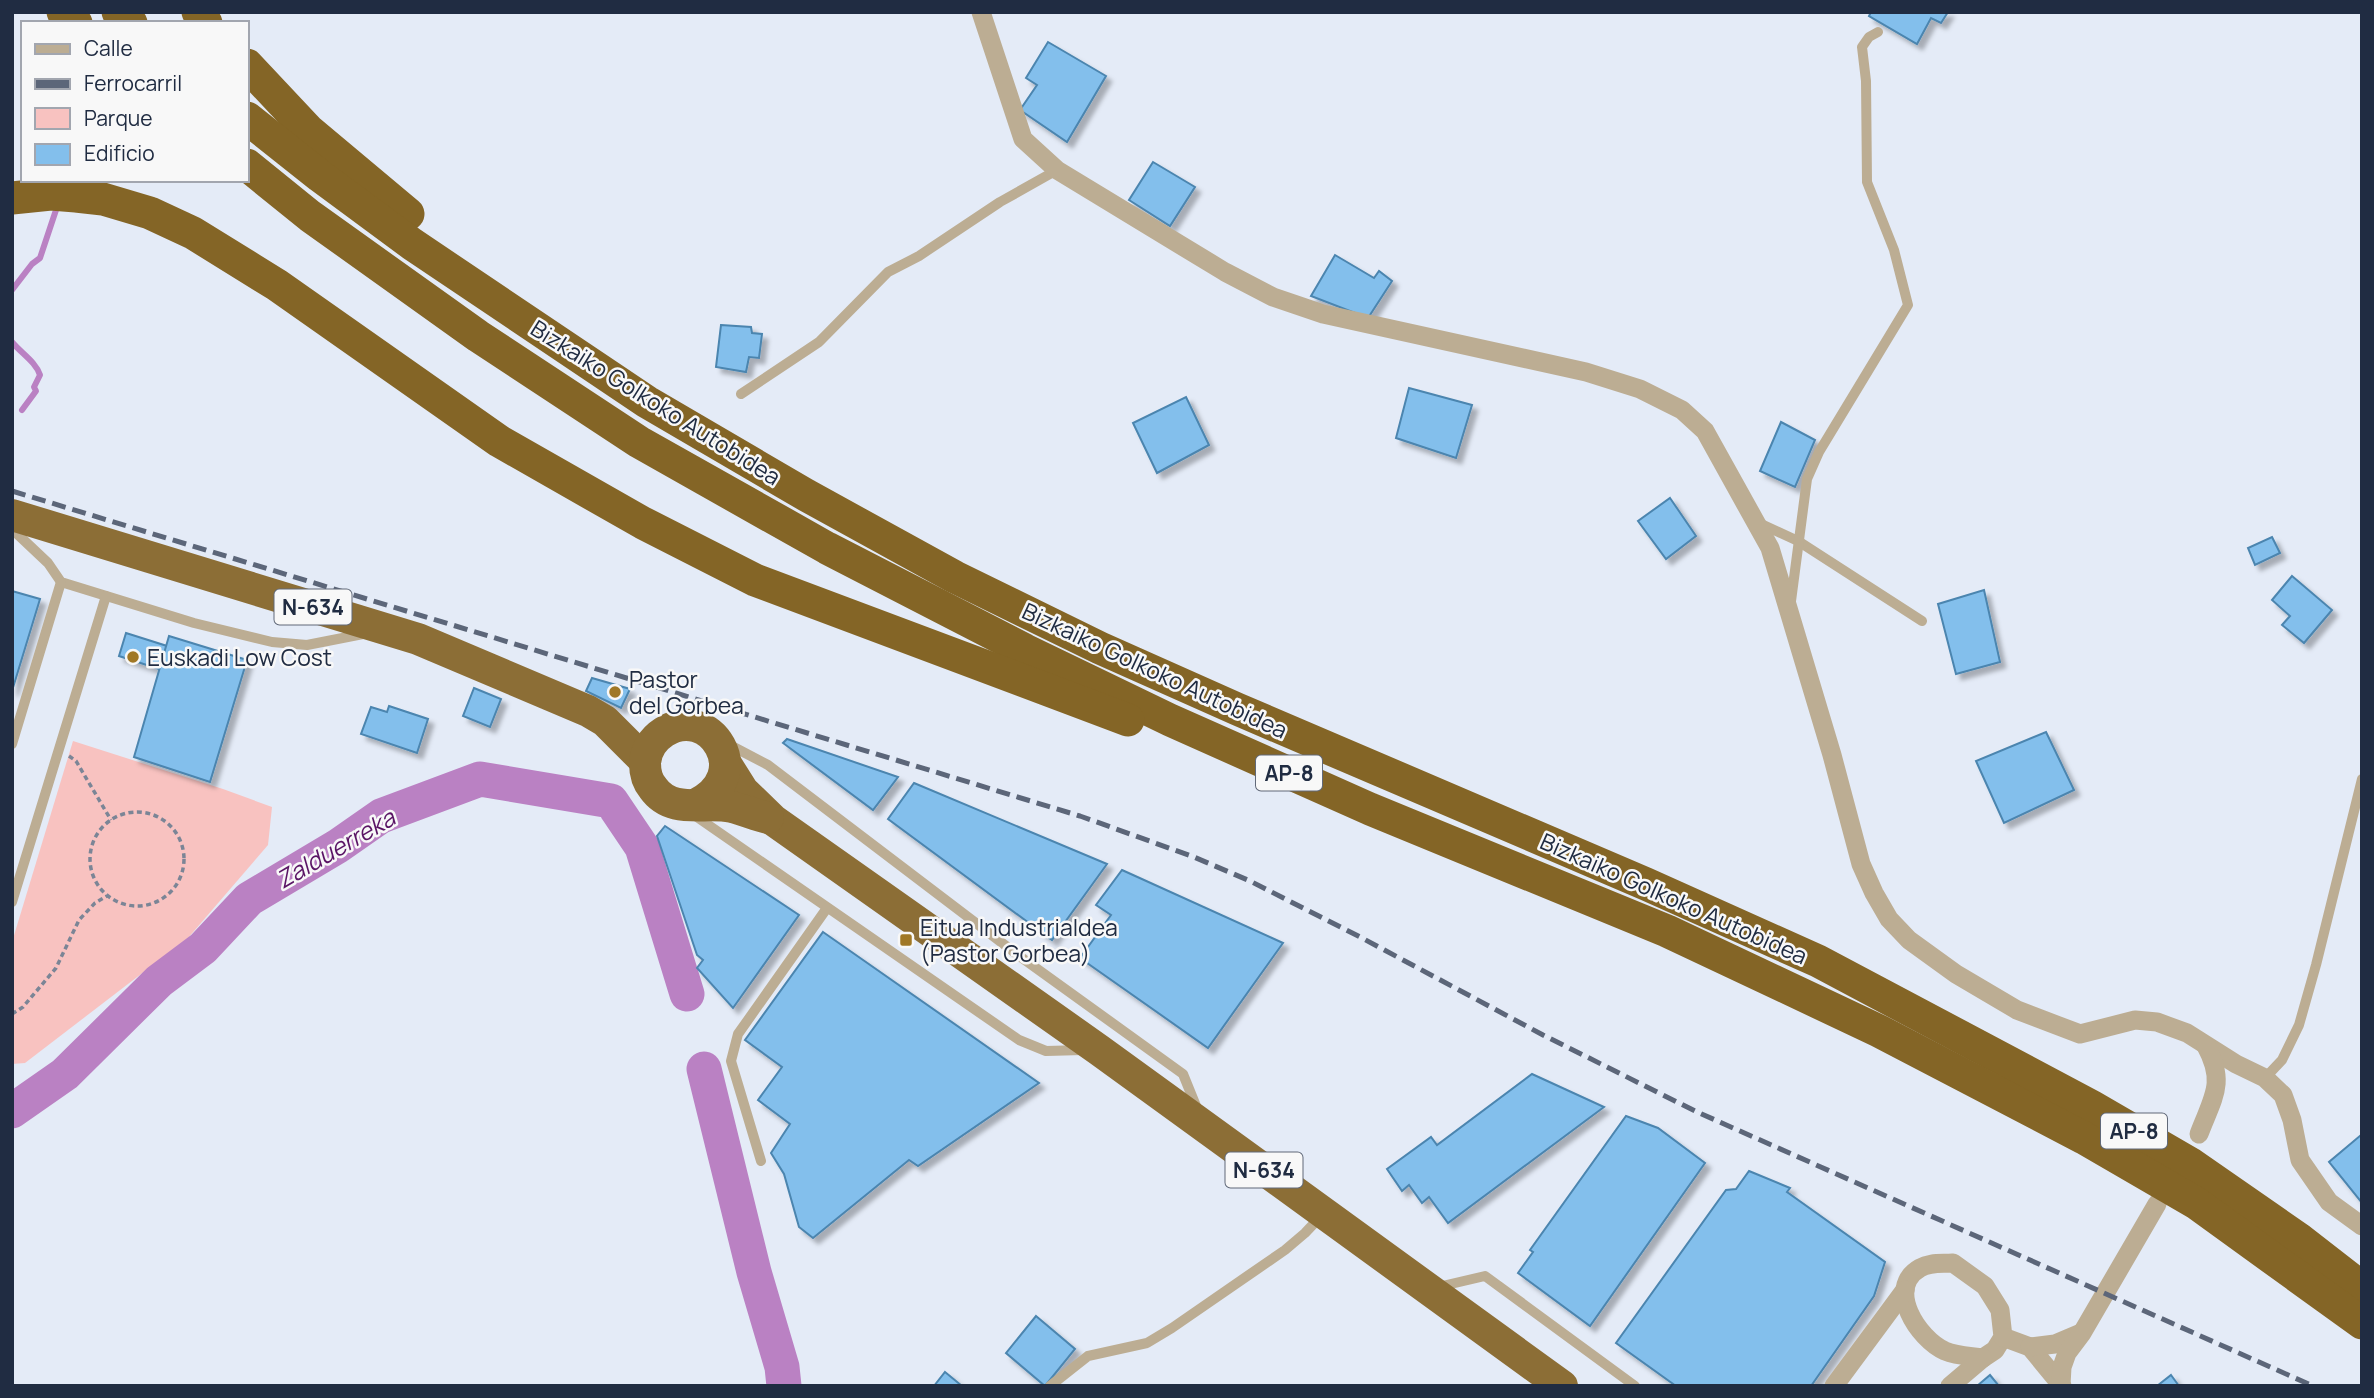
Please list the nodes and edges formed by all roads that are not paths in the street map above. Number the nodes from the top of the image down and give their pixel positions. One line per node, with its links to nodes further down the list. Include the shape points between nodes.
1 (981, 12): 6 (street, via 1023,139)
2 (1878, 32): 13 (lane, via 1862,47 1867,182 1894,250 1908,305 1819,452 1807,479)
3 (248, 66): 8 (highway, via 309,131 437,238)
4 (248, 119): 8 (highway, Bizkaiko Golkoko Autobidea / AP-8, via 412,244)
5 (248, 166): 27 (highway, Bizkaiko Golkoko Autobidea / AP-8, via 478,336 639,442 827,548 1025,649)
6 (1057, 170): 9 (lane, via 888,272 819,342); 11 (street, via 1273,297 1323,314 1586,372 1640,389 1682,410 1705,431)
7 (12, 198): 27 (highway, via 51,194 103,199 150,213 193,233 276,285 499,441 755,580)
8 (510, 309): 41 (highway, Bizkaiko Golkoko Autobidea / AP-8, via 647,402 967,583 1237,709 1818,961 2191,1164)
9 (741, 394)
10 (12, 515): 18 (highway, N-634)
11 (1755, 522): 13 (lane); 16 (street, via 1770,548)
12 (12, 529): 14 (lane)
13 (1798, 541): 16 (lane); 17 (lane)
14 (61, 582): 15 (lane); 22 (lane)
15 (106, 596): 18 (lane, via 272,642 307,645); 29 (lane)
16 (1790, 612): 31 (street, via 1861,864 1889,919 1909,940 2017,1010 2059,1027 2080,1034 2135,1020 2157,1021)
17 (1922, 621)
18 (385, 629): 19 (highway, N-634, via 520,681)
19 (605, 722): 20 (highway, N-634); 23 (highway, N-634)
20 (669, 729): 21 (highway, N-634, via 691,726); 23 (highway, via 653,742)
21 (711, 735): 24 (highway, N-634); 35 (lane, via 768,765 1183,1074)
22 (12, 744)
23 (645, 761): 26 (highway, N-634, via 650,785 668,802)
24 (726, 764): 26 (highway, via 718,790 708,799); 28 (highway, N-634, via 743,791)
25 (2362, 779): 33 (lane, via 2299,1025 2282,1060)
26 (687, 805): 28 (highway, N-634, via 731,807); 30 (lane)
27 (1370, 809): 44 (highway, Bizkaiko Golkoko Autobidea / AP-8, via 1667,931 1879,1031 2196,1203)
28 (773, 820): 32 (highway, N-634)
29 (12, 902)
30 (828, 908): 32 (lane, via 1019,1040 1046,1051); 37 (lane, via 738,1034 731,1061)
31 (2206, 1045): 33 (street); 34 (street, via 2216,1063)
32 (1098, 1050): 35 (highway, N-634)
33 (2265, 1078): 34 (street); 40 (street, via 2283,1095 2300,1160 2329,1202)
34 (2218, 1082): 36 (street)
35 (1205, 1127): 39 (highway, N-634)
36 (2199, 1134)
37 (761, 1161)
38 (2157, 1204): 45 (street)
39 (1324, 1213): 42 (highway, N-634); 50 (lane, via 1285,1250 1172,1328 1147,1343 1088,1356)
40 (2362, 1226)
41 (2362, 1287)
42 (1429, 1289): 51 (highway, N-634); 52 (lane, via 1485,1276)
43 (1905, 1290): 46 (street, via 1919,1268 1953,1263 1985,1286 2000,1310); 48 (street, via 1908,1311 1930,1341 1943,1350); 53 (street)
44 (2362, 1323)
45 (2082, 1333): 47 (street); 49 (street, via 2067,1353)
46 (2003, 1337): 47 (street); 48 (street)
47 (2030, 1347): 49 (street)
48 (1983, 1358): 54 (street)
49 (2062, 1385)
50 (1050, 1386)
51 (1562, 1386)
52 (1635, 1386)
53 (1834, 1386)
54 (1950, 1386)

